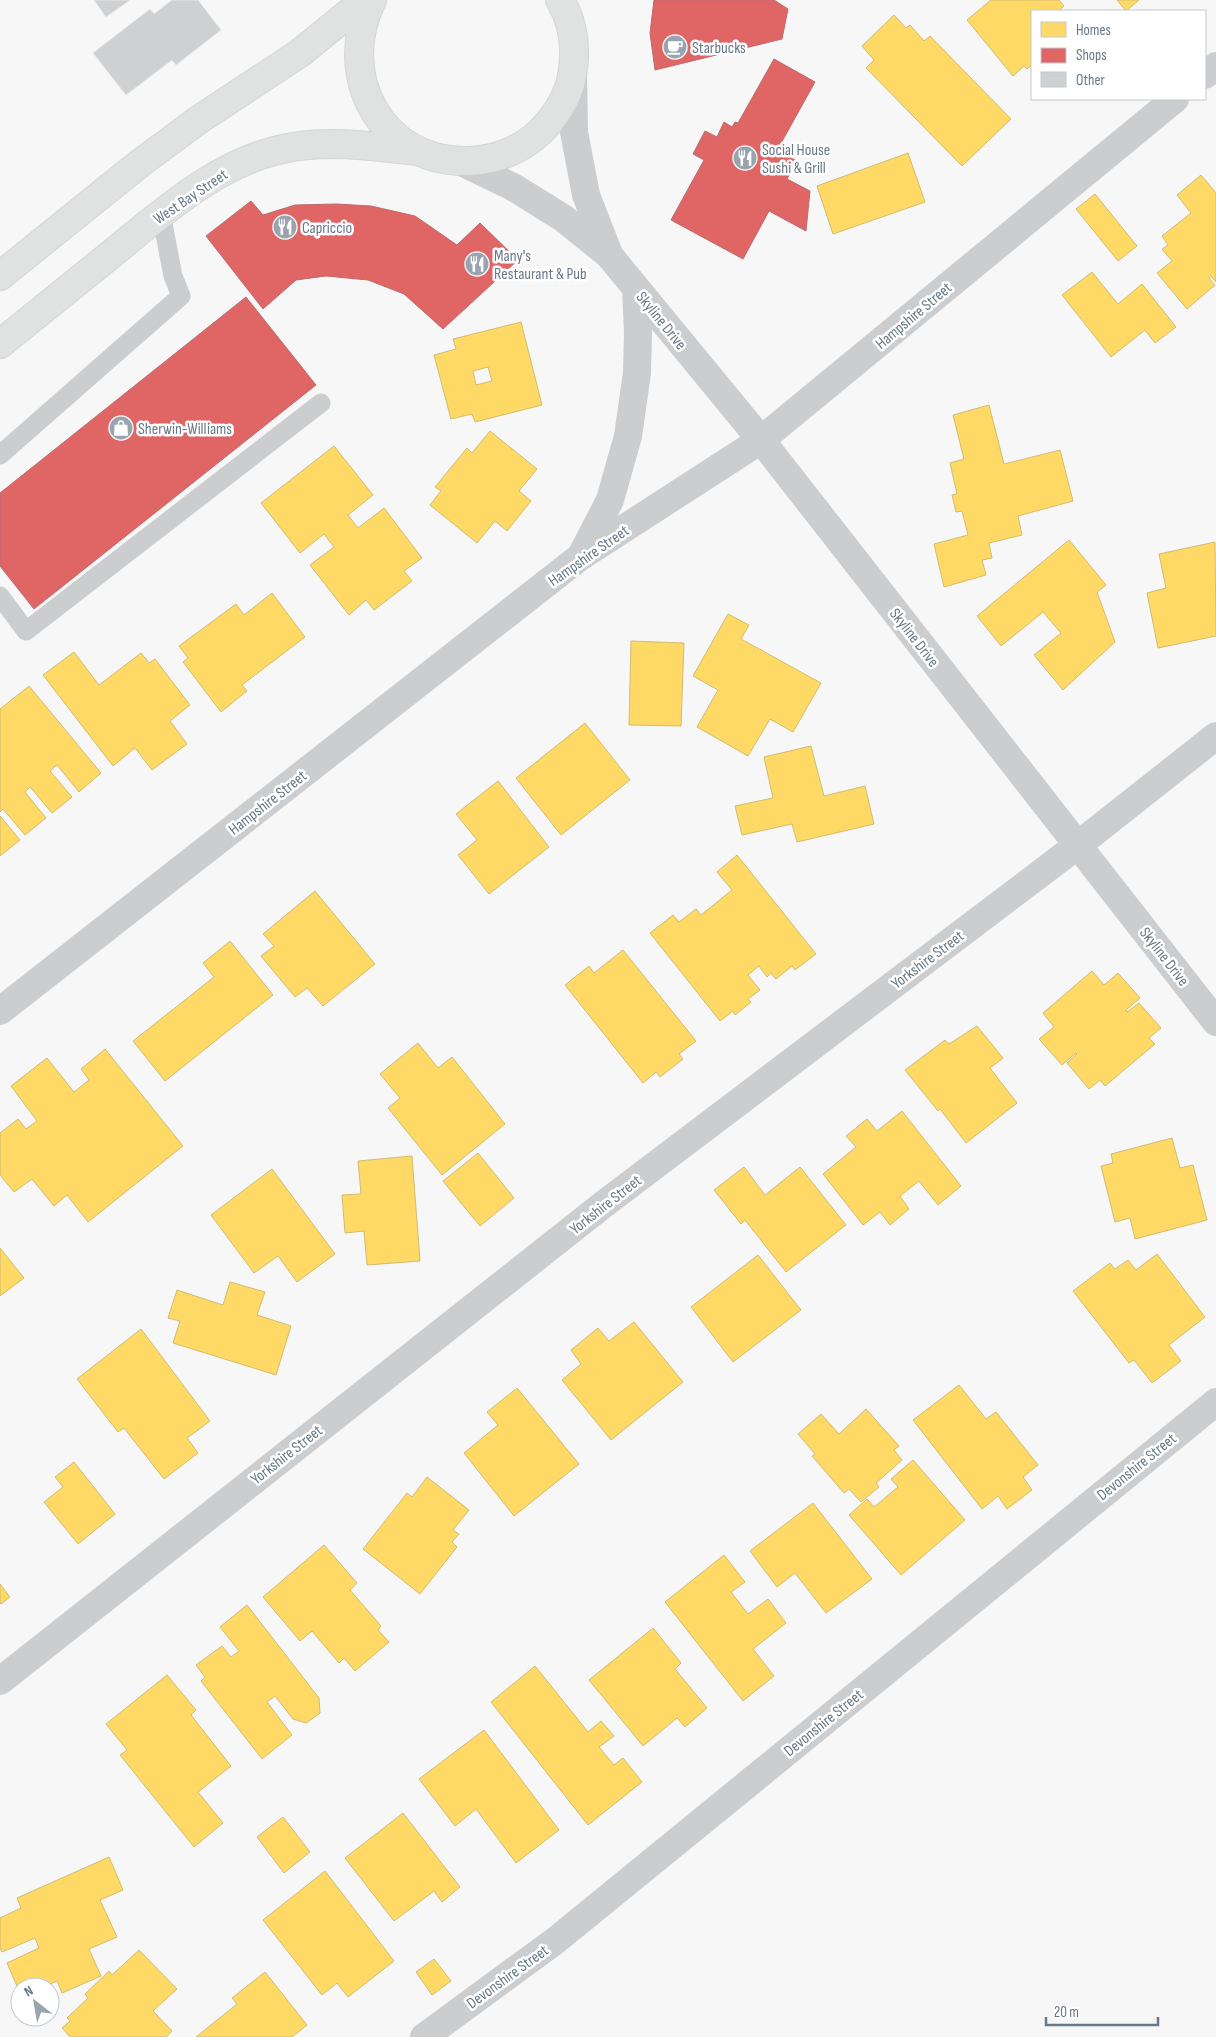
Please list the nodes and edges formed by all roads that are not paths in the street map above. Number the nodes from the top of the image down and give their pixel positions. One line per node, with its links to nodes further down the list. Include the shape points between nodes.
1 (364, 0): 14 (main road, via 300,53 139,164)
2 (372, 0): 10 (main road, via 362,21 358,43 362,86 383,124)
3 (560, 0): 5 (main road)
4 (574, 0): 5 (main road)
5 (572, 30): 7 (main road)
6 (1216, 66): 8 (street)
7 (573, 68): 11 (main road, via 561,106 534,137 499,157); 13 (street, Skyline Drive, via 574,132 586,195)
8 (1206, 74)
9 (1174, 100): 18 (street, Hampshire Street)
10 (418, 151): 11 (main road); 12 (main road, West Bay Street, via 327,144 292,147 249,159)
11 (459, 161): 13 (street, Skyline Drive, via 538,202)
12 (162, 213): 16 (main road, West Bay Street); 19 (lane, via 173,276 181,296)
13 (609, 255): 15 (street, Skyline Drive)
14 (0, 276)
15 (636, 289): 18 (street, Skyline Drive); 20 (street, via 637,373 628,436 610,500)
16 (0, 344)
17 (321, 403): 21 (lane, via 26,631)
18 (761, 440): 20 (street, Hampshire Street); 23 (street, Skyline Drive)
19 (0, 455)
20 (580, 558): 24 (street, Hampshire Street)
21 (0, 596)
22 (1216, 736): 23 (street, Yorkshire Street)
23 (1078, 845): 25 (street, Skyline Drive); 27 (street, Yorkshire Street, via 596,1210)
24 (0, 1011)
25 (1216, 1022)
26 (1216, 1402): 28 (street, Devonshire Street, via 555,1941)
27 (0, 1681)
28 (424, 2037)

